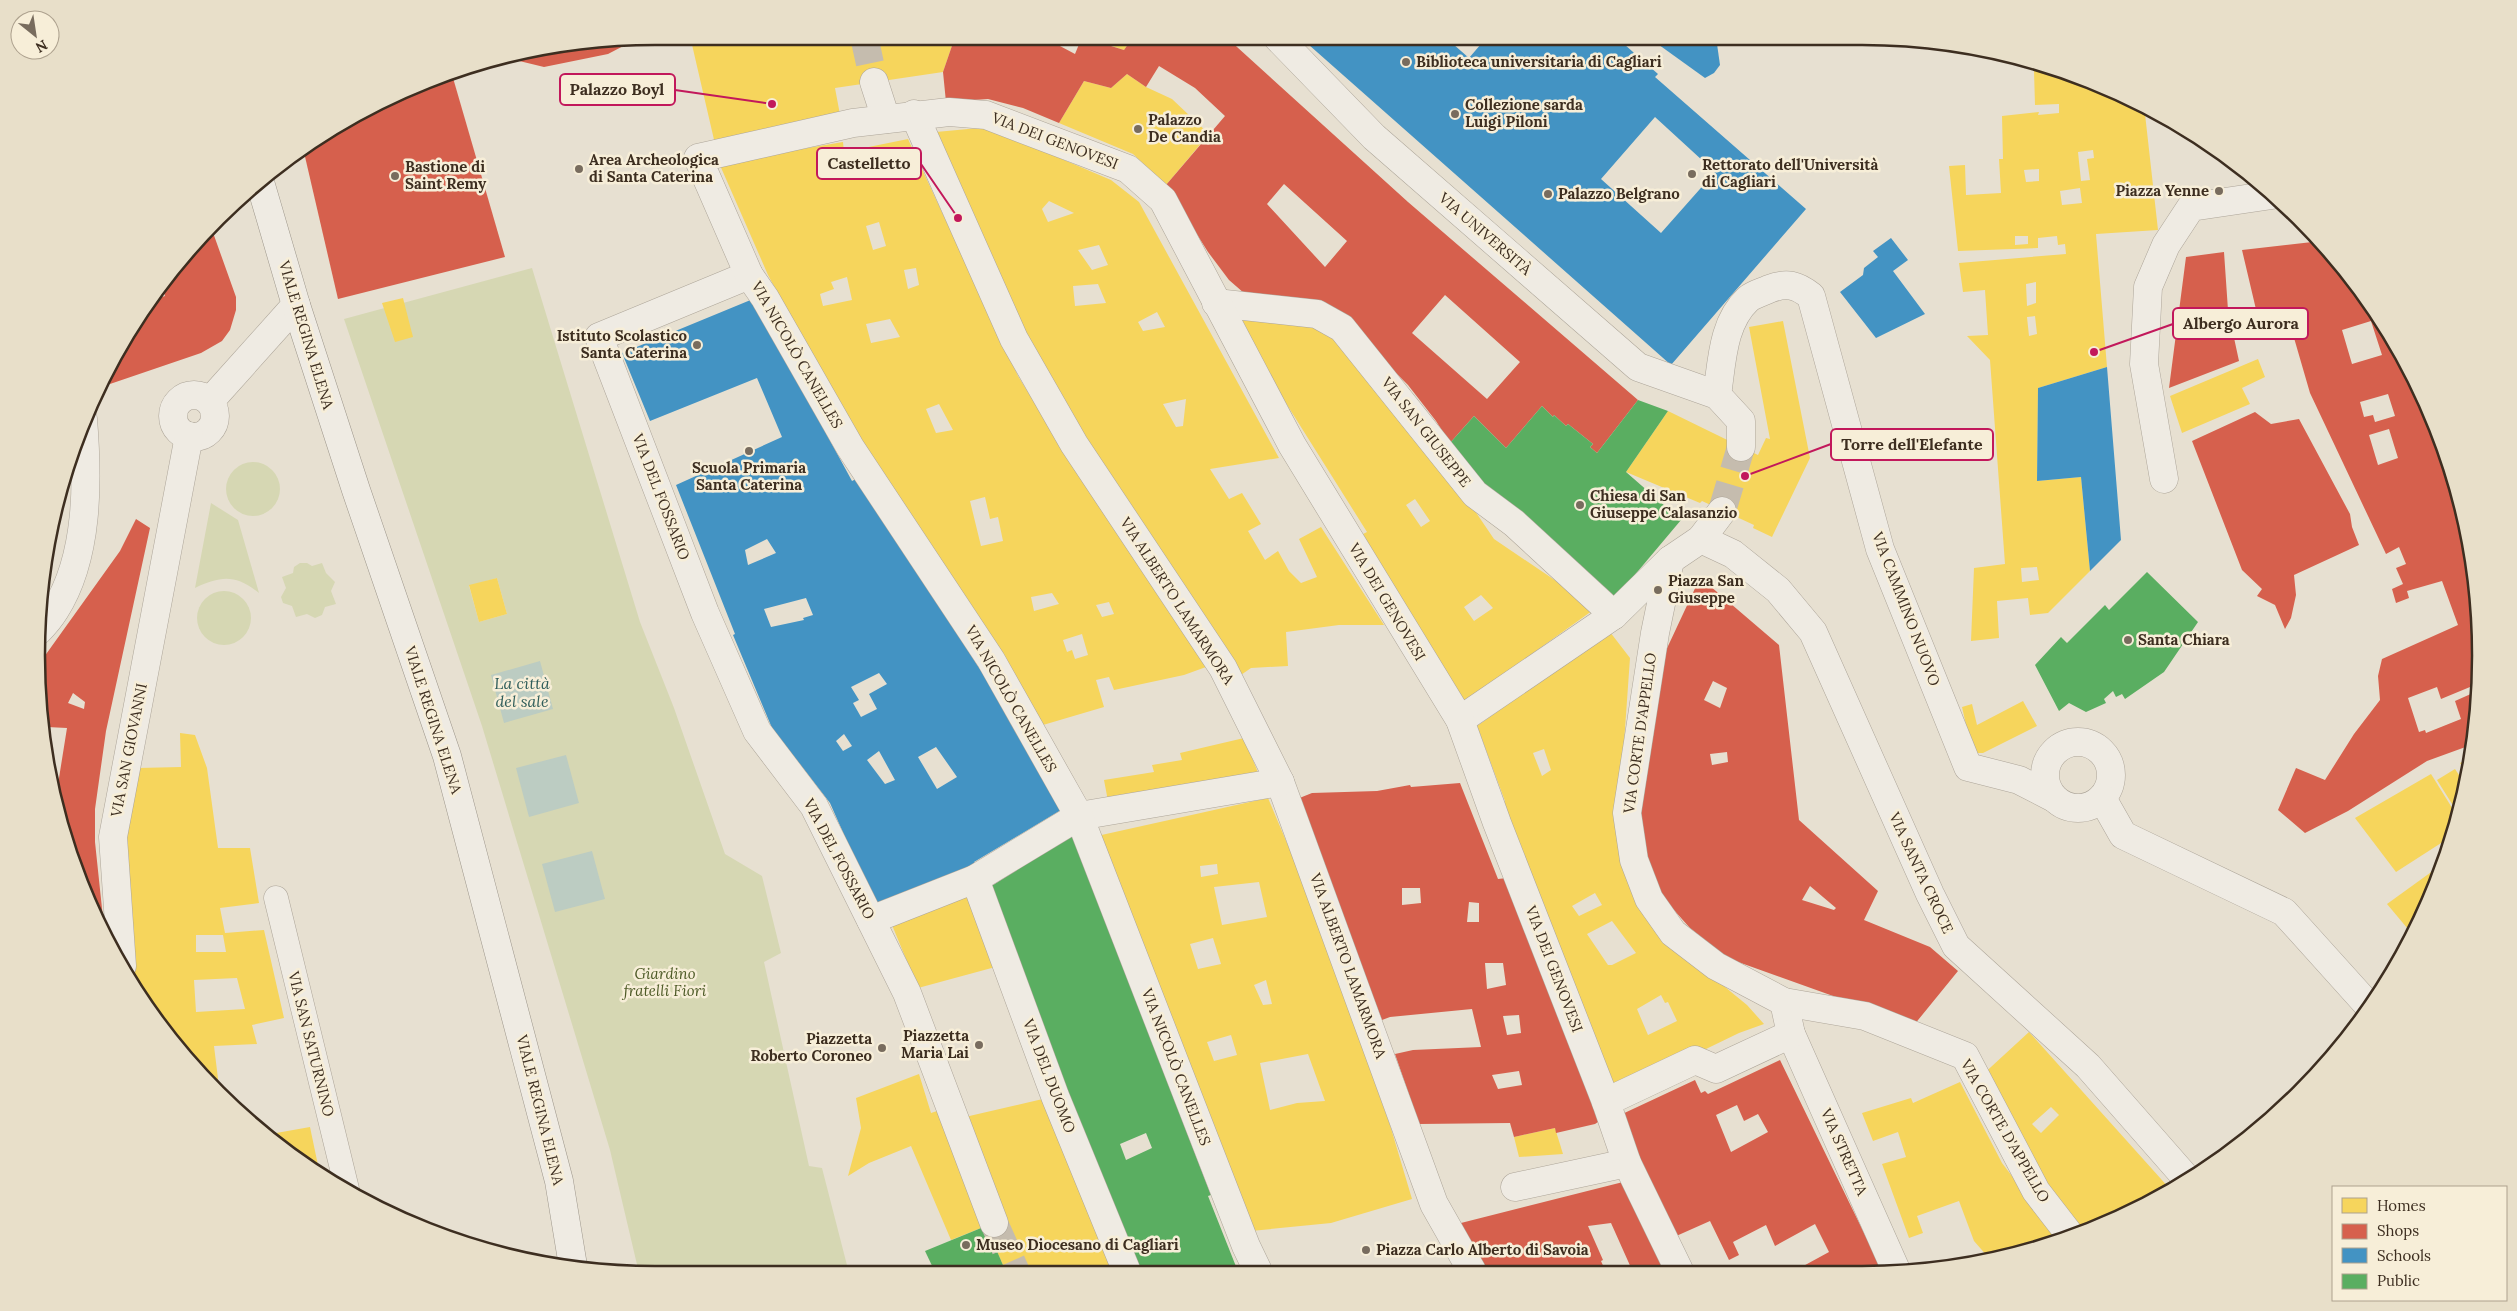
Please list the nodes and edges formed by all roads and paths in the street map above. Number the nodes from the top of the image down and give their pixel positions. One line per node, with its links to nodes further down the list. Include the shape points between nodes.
1 (1285, 45): 11 (street, VIA UNIVERSITÀ, via 1374,137 1638,367)
2 (874, 82): 4 (street)
3 (914, 114): 4 (street, VIA DEI GENOVESI); 9 (street, VIA DEI GENOVESI, via 986,115 1128,169 1163,200); 21 (street, VIA ALBERTO LAMARMORA, via 1014,338 1074,444 1223,668)
4 (886, 119): 5 (street, VIA DEI GENOVESI, via 853,123)
5 (698, 158): 8 (street, VIA NICOLÒ CANELLES)
6 (262, 189): 10 (street, VIALE REGINA ELENA)
7 (2263, 196): 14 (street, via 2191,207 2166,245 2148,288 2144,364)
8 (750, 275): 24 (street, VIA NICOLÒ CANELLES, via 850,447 991,660); 27 (street, VIA DEL FOSSARIO, via 599,337 705,613 757,730 814,806)
9 (1216, 303): 18 (street, VIA SAN GIUSEPPE, via 1317,314 1342,328 1475,494 1514,523); 20 (street, VIA DEI GENOVESI, via 1292,445)
10 (296, 305): 28 (street, VIA SAN GIOVANNI, via 210,401 190,395 177,402 174,409 174,423 189,436 113,836); 39 (street, VIALE REGINA ELENA, via 447,756 559,1181)
11 (1717, 395): 13 (street, via 1741,420); 22 (street, VIA CAMMINO NUOVO, via 1726,336 1735,315 1749,298 1779,285 1798,286 1811,296 1880,549 1968,767 2018,780)
12 (85, 439): 19 (street, via 87,467 84,518 73,570 56,610)
13 (1741, 447)
14 (2164, 479)
15 (1722, 511): 16 (street)
16 (1701, 539): 17 (street); 34 (street, VIA SANTA CROCE, via 1733,554 1778,590 1813,632 1909,849 1956,946 2088,1066)
17 (1670, 560): 18 (street); 30 (street, VIA CORTE D'APPELLO, via 1655,632 1627,813 1634,860 1650,898 1673,932 1716,966)
18 (1614, 615): 20 (street)
19 (46, 622)
20 (1460, 720): 32 (street, VIA DEI GENOVESI)
21 (1280, 782): 24 (street); 43 (street, VIA ALBERTO LAMARMORA, via 1434,1204)
22 (2052, 797): 23 (street, VIA CAMMINO NUOVO, via 2067,807 2086,807); 23 (street, via 2045,783 2045,768 2051,755 2062,746 2077,742 2093,745 2105,754 2111,769 2110,784)
23 (2102, 798): 29 (street, via 2123,835 2284,912)
24 (1079, 816): 25 (street); 42 (street, VIA NICOLÒ CANELLES)
25 (975, 879): 27 (street); 41 (street, VIA DEL DUOMO, via 1055,1096)
26 (276, 898): 35 (lane, VIA SAN SATURNINO)
27 (871, 920): 37 (street, VIA DEL FOSSARIO, via 907,993)
28 (121, 950)
29 (2365, 1001)
30 (1784, 1002): 31 (street); 38 (street, VIA CORTE D'APPELLO, via 1864,1016 1965,1056 2036,1191)
31 (1792, 1034): 32 (street, via 1716,1069 1695,1060); 40 (street, VIA STRETTA)
32 (1606, 1102): 33 (street, VIA DEI GENOVESI)
33 (1627, 1163): 36 (street); 44 (street, VIA DEI GENOVESI)
34 (2183, 1174)
35 (345, 1181)
36 (1515, 1187)
37 (994, 1223)
38 (2067, 1231)
39 (572, 1260)
40 (1894, 1265)
41 (1125, 1266)
42 (1255, 1266)
43 (1469, 1266)
44 (1677, 1266)

